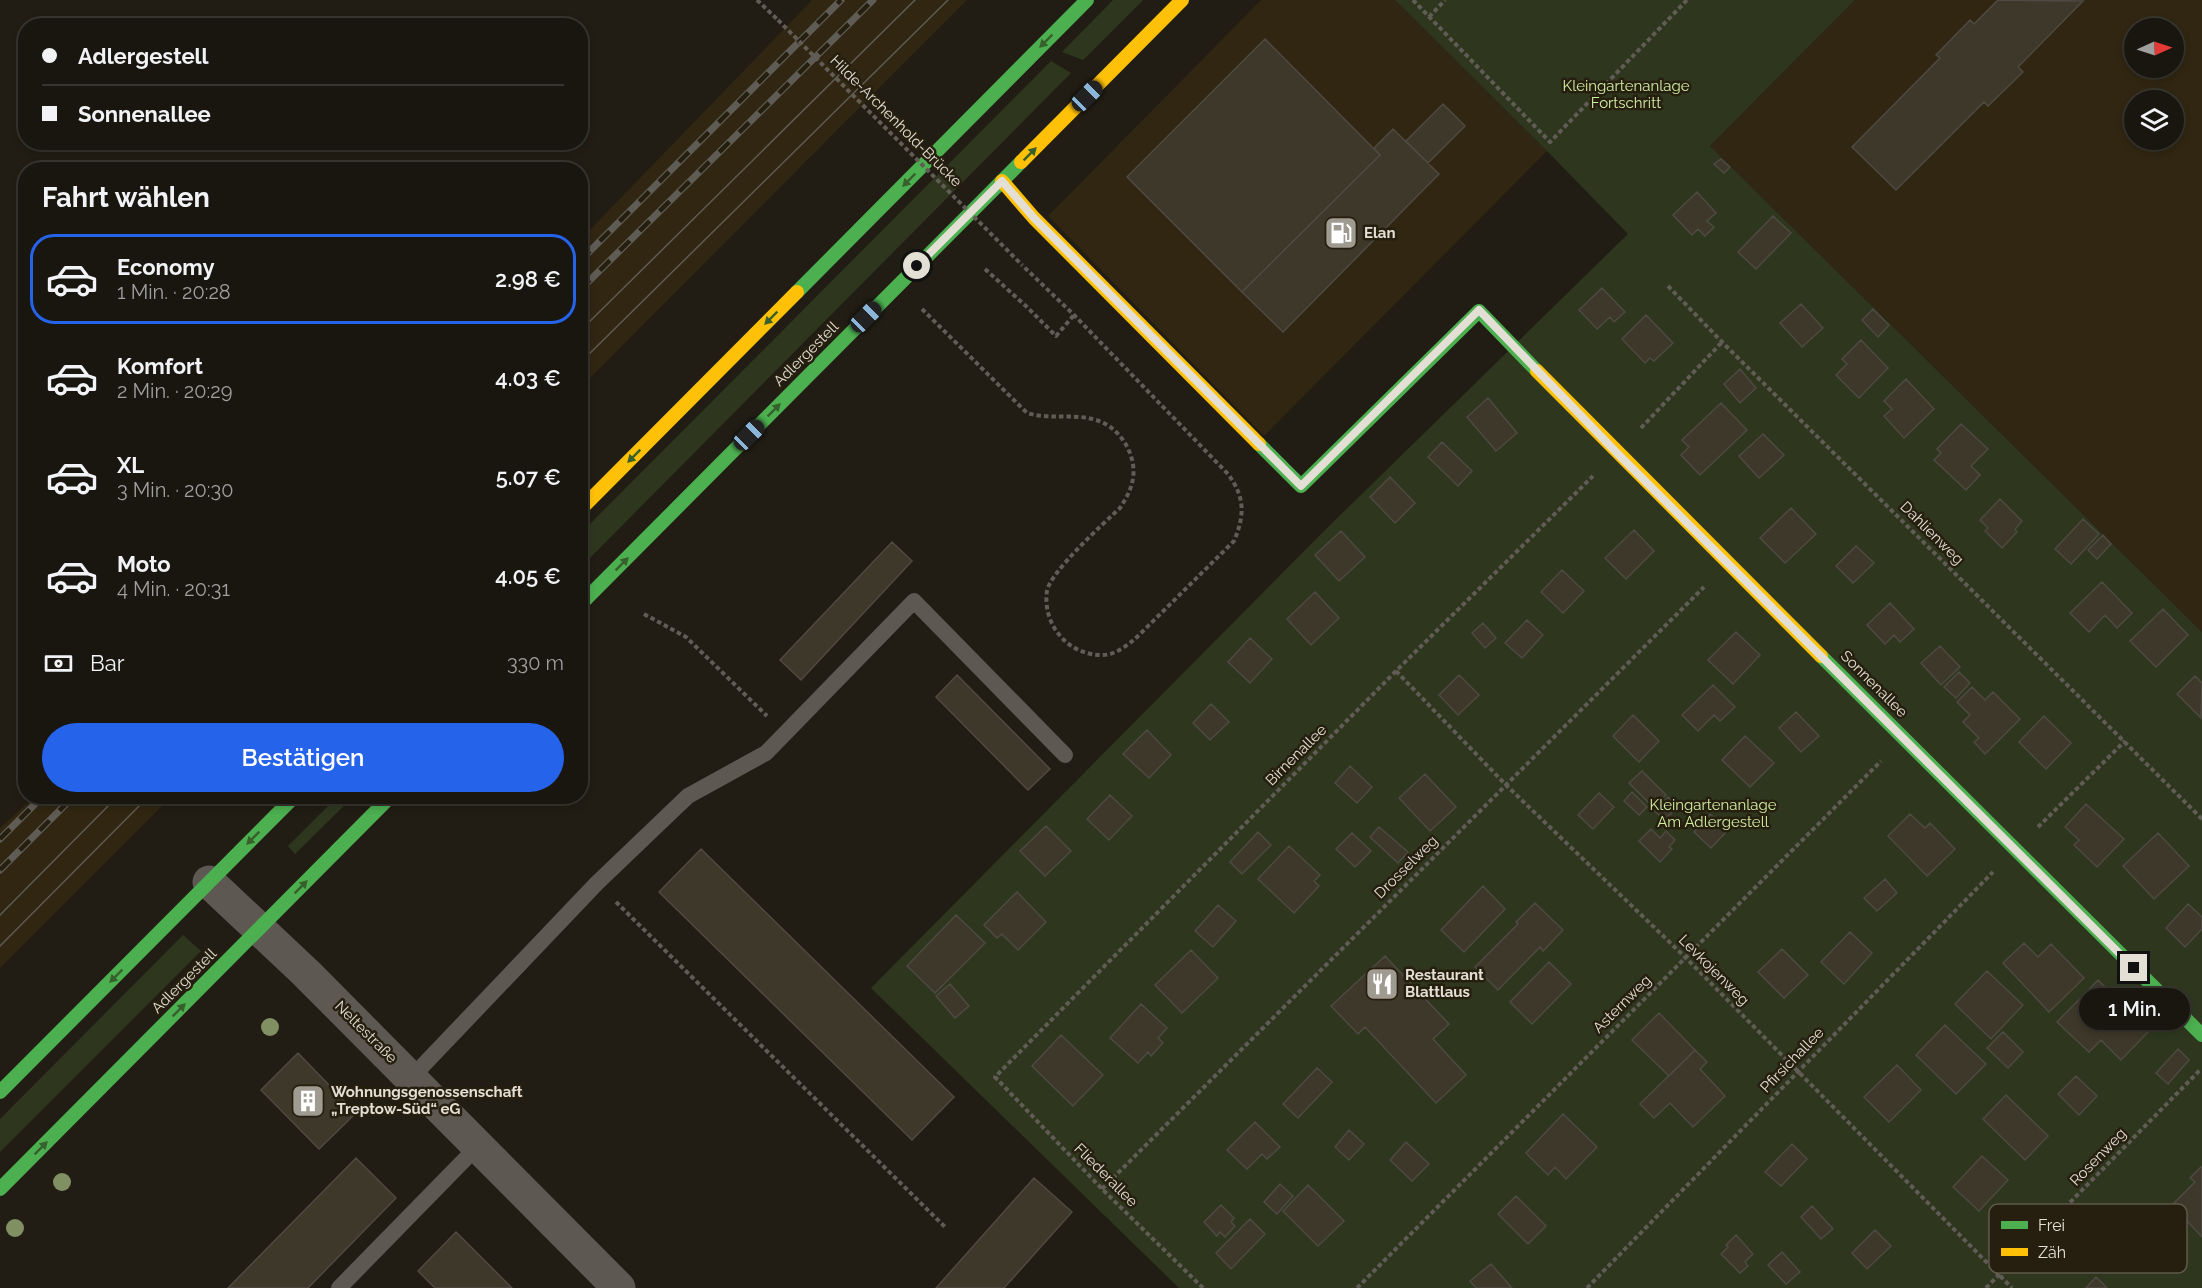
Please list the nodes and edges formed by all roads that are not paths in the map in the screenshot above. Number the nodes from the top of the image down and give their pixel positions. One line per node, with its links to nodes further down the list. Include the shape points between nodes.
1 (1087, 0): 4 (main road, one-way to 4)
2 (1182, 0): 3 (main road, Adlergestell, one-way to 2)
3 (1002, 181): 5 (main road, Adlergestell, one-way to 3); 11 (main road, Sonnenallee, via 1034,218 1301,486 1479,310 1617,453)
4 (588, 502)
5 (588, 597)
6 (1065, 755): 12 (lane, via 914,601 766,753 688,796 597,883)
7 (287, 804): 9 (main road, one-way to 9)
8 (383, 804): 10 (main road, Adlergestell, one-way to 8)
9 (209, 882): 10 (street, Neltestraße); 13 (main road, one-way to 13)
10 (260, 929): 12 (street, Neltestraße); 15 (main road, Adlergestell, one-way to 10)
11 (2202, 1035)
12 (412, 1077): 14 (street, Neltestraße)
13 (0, 1092)
14 (477, 1147): 16 (lane); 17 (street, Neltestraße)
15 (0, 1190)
16 (339, 1288)
17 (619, 1288)

